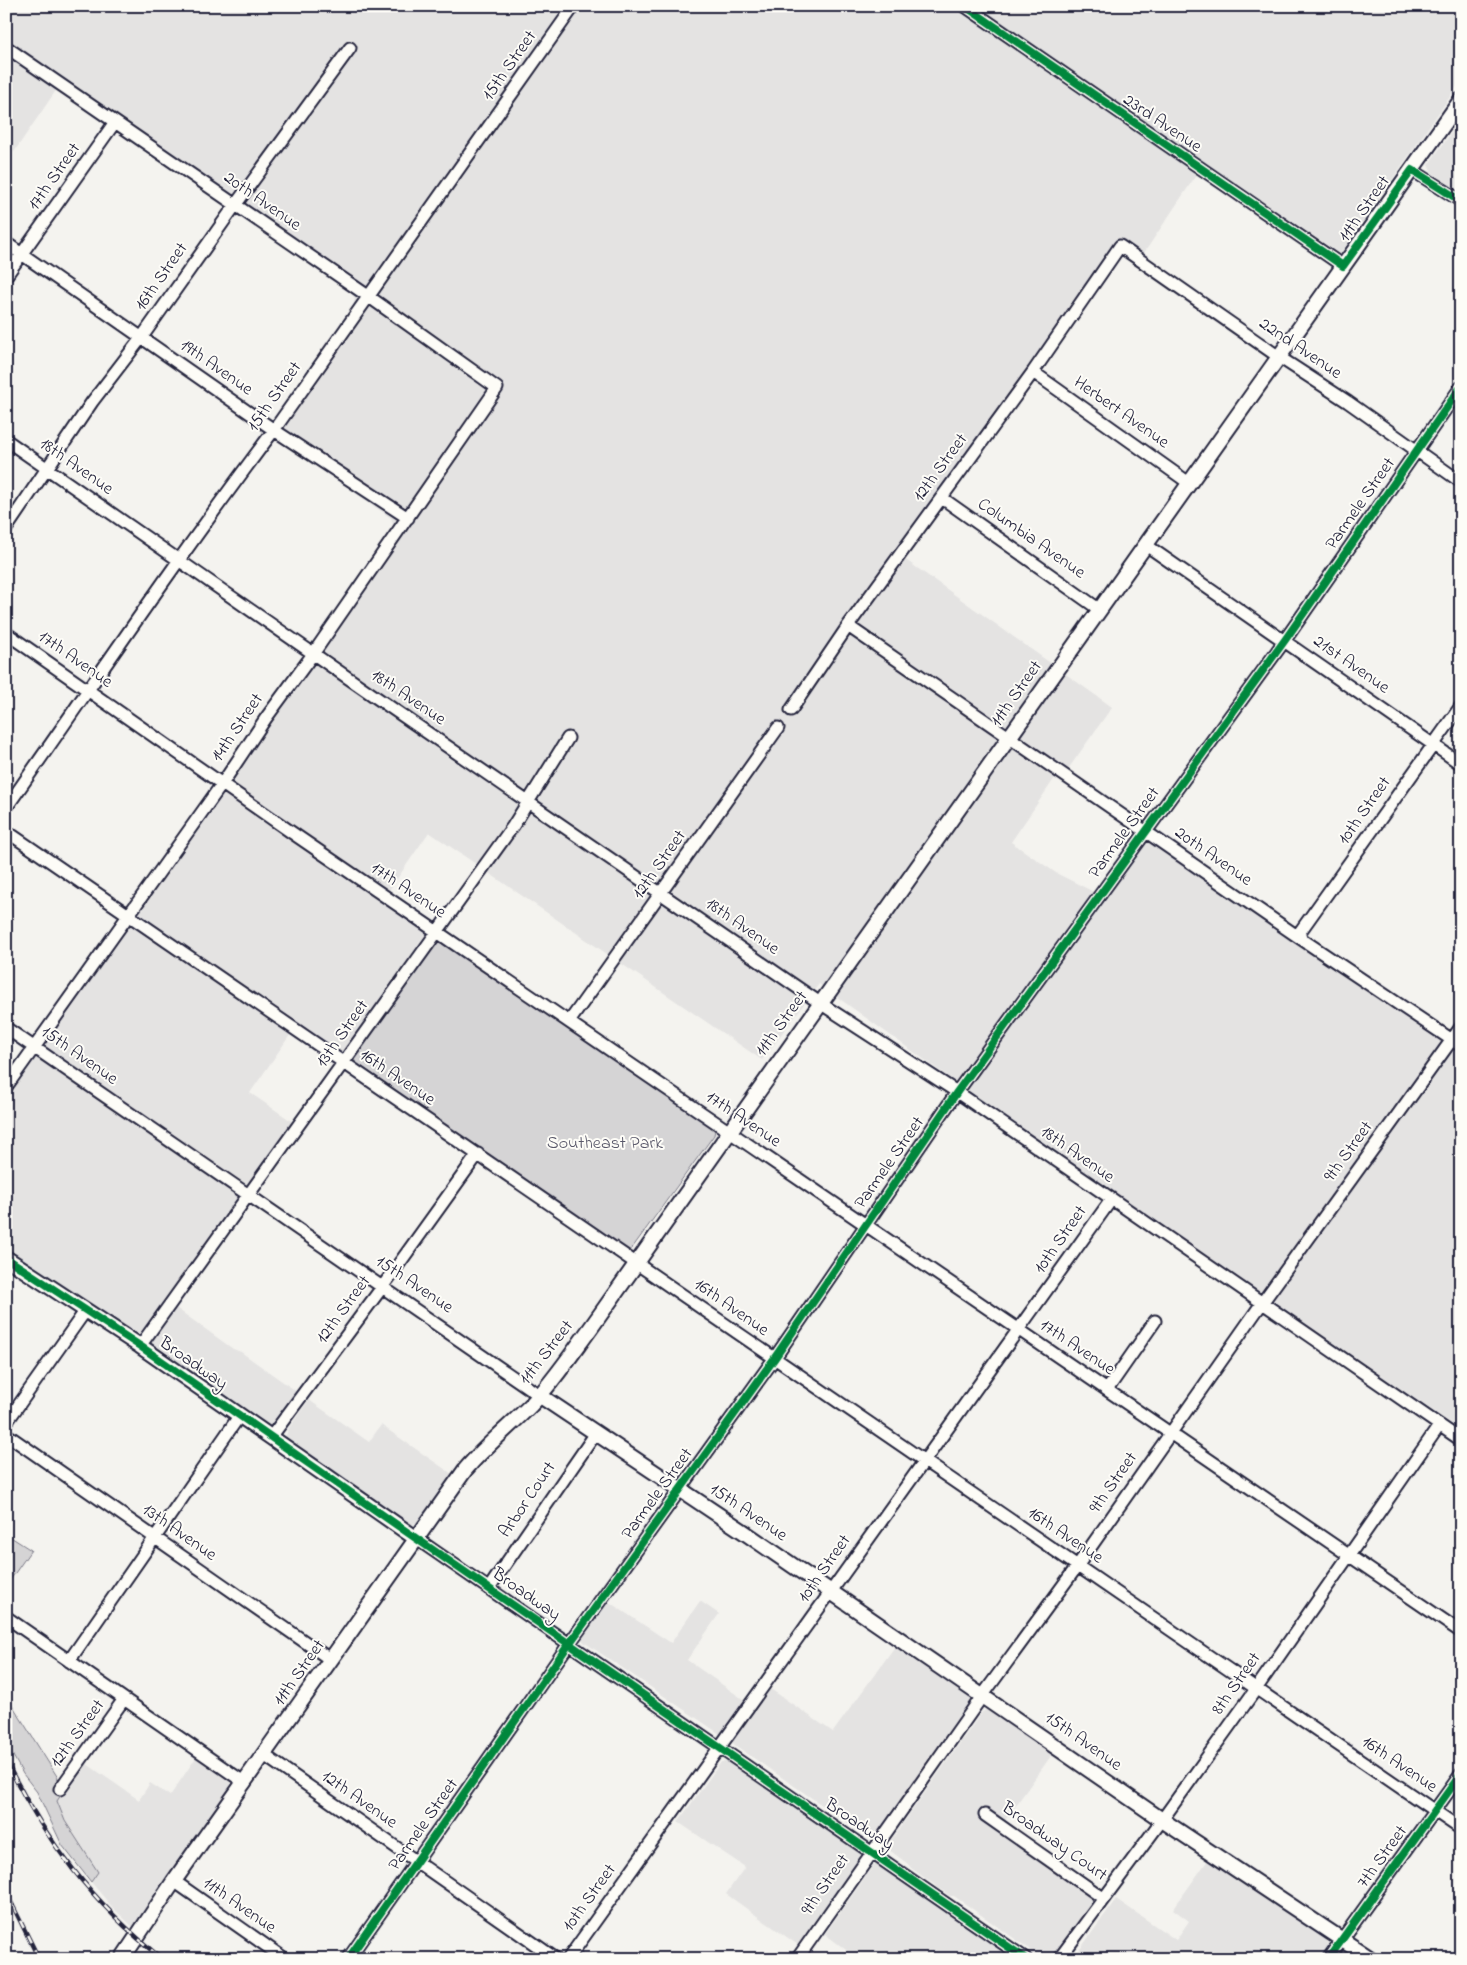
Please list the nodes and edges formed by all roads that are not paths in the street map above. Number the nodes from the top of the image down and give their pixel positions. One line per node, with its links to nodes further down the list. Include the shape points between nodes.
1 (574, 6): 15 (street, 15th Street)
2 (965, 6): 13 (street, 23rd Avenue)
3 (6, 47): 6 (street, 20th Avenue)
4 (350, 48): 9 (street, 16th Street)
5 (1461, 100): 7 (main road, 11th Street)
6 (115, 122): 9 (street, 20th Avenue); 12 (street, 17th Street)
7 (1412, 170): 8 (street); 13 (main road, 11th Street)
8 (1461, 201)
9 (236, 204): 15 (street, 20th Avenue); 16 (street, 16th Street)
10 (6, 242): 12 (street, 19th Avenue)
11 (1120, 246): 17 (street, 22nd Avenue); 18 (street, 12th Street)
12 (22, 254): 14 (street, 17th Street); 16 (street, 19th Avenue)
13 (1343, 266): 17 (main road, 11th Street)
14 (6, 276)
15 (368, 296): 20 (street, 20th Avenue); 21 (street, 15th Street)
16 (142, 337): 21 (street, 19th Avenue); 24 (street, 16th Street, via 92,402)
17 (1279, 357): 23 (street, 22nd Avenue); 26 (main road, 11th Street)
18 (1033, 372): 26 (street, Herbert Avenue); 27 (street, 12th Street)
19 (1461, 387): 23 (street, Parmele Street)
20 (497, 388): 28 (street, 14th Street)
21 (274, 430): 28 (street, 19th Avenue); 31 (street, 15th Street)
22 (6, 440): 24 (street, 18th Avenue)
23 (1416, 451): 25 (street, 22nd Avenue); 35 (street, Parmele Street)
24 (48, 469): 29 (street, 16th Street); 31 (street, 18th Avenue)
25 (1461, 482)
26 (1190, 483): 30 (main road, 11th Street)
27 (942, 498): 32 (street, Columbia Avenue); 33 (street, 12th Street)
28 (408, 518): 36 (street, 14th Street)
29 (6, 529)
30 (1146, 545): 32 (main road, 11th Street); 35 (street, 21st Avenue)
31 (179, 560): 36 (street, 18th Avenue); 37 (street, 15th Street)
32 (1100, 610): 42 (main road, 11th Street)
33 (848, 626): 39 (street, 12th Street); 42 (street, 20th Avenue)
34 (6, 633): 37 (street, 17th Avenue)
35 (1285, 640): 43 (street, 21st Avenue); 49 (street, Parmele Street)
36 (313, 654): 45 (street, 14th Street); 46 (street, 18th Avenue)
37 (89, 691): 45 (street, 17th Avenue); 47 (street, 15th Street)
38 (1461, 706): 43 (street, 10th Street)
39 (791, 710)
40 (778, 728): 50 (street, 12th Street)
41 (568, 738): 46 (street, 13th Street)
42 (1009, 738): 49 (street, 20th Avenue); 54 (main road, 11th Street)
43 (1434, 745): 44 (street, 21st Avenue); 53 (street, 10th Street)
44 (1461, 764)
45 (222, 784): 51 (street, 14th Street); 52 (street, 17th Avenue)
46 (529, 802): 50 (street, 18th Avenue); 52 (street, 13th Street)
47 (6, 808)
48 (6, 831): 51 (street, 16th Avenue)
49 (1145, 831): 53 (street, 20th Avenue); 62 (street, Parmele Street)
50 (661, 893): 54 (street, 18th Avenue); 55 (street, 12th Street)
51 (128, 915): 59 (street, 14th Street); 60 (street, 16th Avenue)
52 (437, 932): 55 (street, 17th Avenue); 60 (street, 13th Street)
53 (1297, 936): 58 (street, 20th Avenue)
54 (820, 1003): 62 (street, 18th Avenue); 63 (main road, 11th Street)
55 (569, 1022): 63 (street, 17th Avenue)
56 (1461, 1027): 58 (street, 9th Street)
57 (6, 1028): 59 (street, 15th Avenue)
58 (1456, 1043): 71 (street, 9th Street)
59 (34, 1047): 61 (street, 14th Street); 65 (street, 15th Avenue)
60 (344, 1064): 64 (street, 16th Avenue); 65 (street, 13th Street)
61 (6, 1087)
62 (958, 1092): 66 (street, 18th Avenue); 67 (street, Parmele Street)
63 (729, 1131): 67 (street, 17th Avenue); 69 (main road, 11th Street)
64 (478, 1154): 69 (street, 16th Avenue); 70 (street, 12th Street)
65 (250, 1195): 70 (street, 15th Avenue); 75 (street, 13th Street)
66 (1111, 1200): 71 (street, 18th Avenue); 74 (street, 10th Street)
67 (866, 1225): 74 (street, 17th Avenue); 76 (street, Parmele Street)
68 (6, 1258): 72 (main road, Broadway)
69 (636, 1263): 76 (street, 16th Avenue); 78 (main road, 11th Street)
70 (383, 1286): 78 (street, 15th Avenue); 85 (street, 12th Street)
71 (1262, 1303): 81 (street, 18th Avenue); 83 (street, 9th Street)
72 (86, 1310): 75 (main road, Broadway); 80 (street)
73 (1155, 1322): 77 (street)
74 (1018, 1329): 77 (street, 17th Avenue); 87 (street, 10th Street)
75 (140, 1346): 79 (main road, Broadway)
76 (774, 1359): 87 (street, 16th Avenue); 88 (street, Parmele Street)
77 (1106, 1390): 83 (street, 17th Avenue)
78 (539, 1395): 82 (main road, 15th Avenue); 90 (main road, 11th Street, via 476,1456)
79 (240, 1416): 85 (main road, Broadway); 89 (street)
80 (6, 1423)
81 (1439, 1426): 86 (street, 18th Avenue); 91 (street, 8th Street)
82 (596, 1433): 88 (main road, 15th Avenue); 93 (street, Arbor Court)
83 (1170, 1433): 91 (street, 17th Avenue); 92 (street, 9th Street)
84 (6, 1434): 89 (street, 13th Avenue)
85 (271, 1437): 90 (main road, Broadway)
86 (1461, 1440)
87 (925, 1462): 92 (street, 16th Avenue); 94 (street, 10th Street)
88 (680, 1489): 94 (main road, 15th Avenue); 97 (street, Parmele Street)
89 (155, 1537): 98 (street, 13th Avenue); 99 (street)
90 (417, 1539): 93 (street, Broadway); 98 (main road, 11th Street)
91 (1348, 1555): 96 (street, 17th Avenue); 100 (street, 8th Street)
92 (1078, 1565): 100 (street, 16th Avenue); 101 (street, 9th Street)
93 (489, 1588): 97 (street, Broadway)
94 (831, 1592): 101 (main road, 15th Avenue); 103 (street, 10th Street)
95 (6, 1618): 99 (street)
96 (1461, 1632)
97 (569, 1644): 103 (street, Broadway); 113 (street, Parmele Street)
98 (331, 1660): 104 (main road, 11th Street)
99 (69, 1661): 102 (street)
100 (1256, 1689): 108 (street, 16th Avenue); 110 (street, 8th Street)
101 (983, 1695): 110 (main road, 15th Avenue); 112 (street, 9th Street)
102 (124, 1699): 106 (street); 107 (street, 12th Street)
103 (719, 1748): 112 (street, Broadway); 121 (street, 10th Street)
104 (264, 1756): 106 (main road, 11th Street); 113 (street, 12th Avenue)
105 (1461, 1774): 108 (street, 7th Street)
106 (245, 1783): 114 (main road, 11th Street)
107 (60, 1789)
108 (1434, 1811): 111 (street, 16th Avenue); 116 (street, 7th Street)
109 (985, 1815): 115 (street, Broadway Court)
110 (1162, 1820): 115 (street, 8th Street); 116 (main road, 15th Avenue)
111 (1461, 1829)
112 (872, 1851): 122 (street, 9th Street); 123 (street, Broadway)
113 (417, 1861): 119 (street, Parmele Street); 120 (street, 12th Avenue)
114 (174, 1881): 117 (main road, 11th Street); 118 (street, 11th Avenue)
115 (1103, 1898): 124 (street, 8th Street)
116 (1342, 1939): 125 (street, 7th Street); 126 (main road, 15th Avenue)
117 (122, 1959)
118 (285, 1959)
119 (348, 1959)
120 (556, 1959)
121 (568, 1959)
122 (797, 1959)
123 (1026, 1959)
124 (1059, 1959)
125 (1328, 1959)
126 (1371, 1959)

